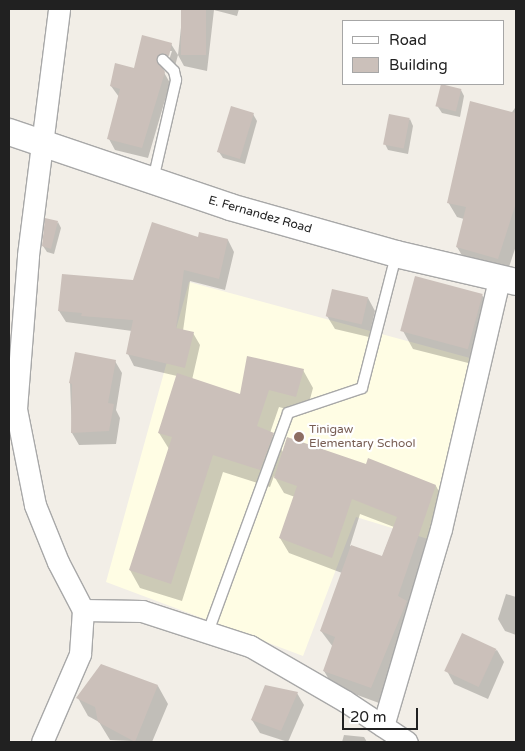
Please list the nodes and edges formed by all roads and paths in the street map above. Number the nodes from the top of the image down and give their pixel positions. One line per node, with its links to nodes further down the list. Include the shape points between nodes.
1 (59, 9): 4 (street)
2 (163, 60): 5 (lane, via 174,71 176,80)
3 (9, 132): 4 (street, E. Fernandez Road)
4 (40, 145): 5 (street, E. Fernandez Road); 8 (street, via 16,409 35,506 58,562)
5 (153, 181): 6 (street, E. Fernandez Road, via 230,207)
6 (396, 254): 7 (street, E. Fernandez Road); 9 (lane, via 362,388 288,413)
7 (508, 280): 10 (street, via 441,529)
8 (83, 610): 9 (street, via 142,611); 11 (street, via 80,654)
9 (208, 632): 10 (street, via 250,646)
10 (383, 726): 12 (street)
11 (42, 742)
12 (407, 742)

